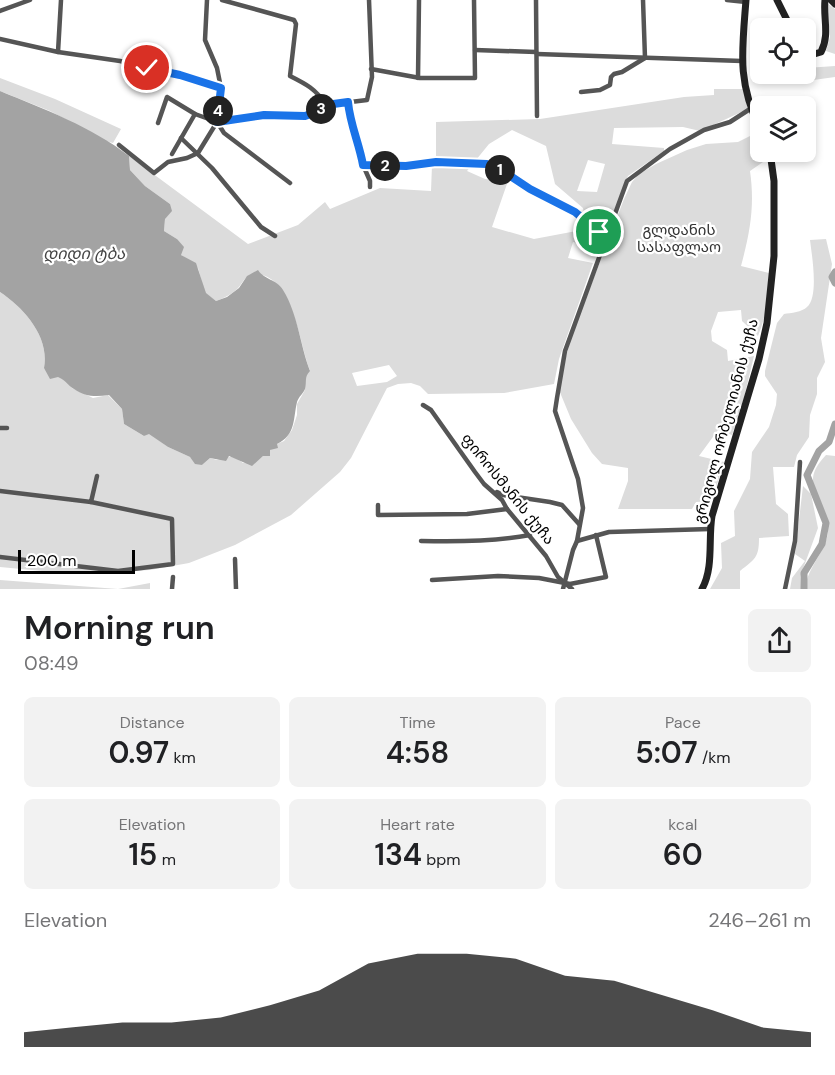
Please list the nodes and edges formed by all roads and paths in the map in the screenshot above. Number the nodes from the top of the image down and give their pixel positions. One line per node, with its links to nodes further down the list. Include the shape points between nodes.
1 (30, 0): 16 (street)
2 (61, 0): 20 (street)
3 (207, 0): 27 (street, via 205,40)
4 (222, 0): 30 (street, via 295,21 290,76 312,86)
5 (369, 0): 25 (street)
6 (419, 0): 26 (street)
7 (474, 0): 19 (street)
8 (536, 0): 21 (street)
9 (643, 0): 23 (street)
10 (727, 0): 14 (street)
11 (777, 0): 17 (main road)
12 (825, 0): 22 (main road, via 825,45)
13 (831, 0): 15 (main road)
14 (746, 1): 24 (main road)
15 (835, 4)
16 (0, 10)
17 (786, 18)
18 (0, 39): 20 (street)
19 (476, 50): 21 (street); 26 (street, via 476,76 472,79)
20 (58, 52): 27 (street, via 120,61)
21 (537, 53): 23 (street); 33 (street)
22 (816, 54)
23 (645, 58): 24 (street); 28 (street, via 614,74 606,87)
24 (742, 61): 31 (main road)
25 (371, 69): 26 (street); 29 (street, via 367,100)
26 (418, 78)
27 (221, 88): 34 (street)
28 (581, 92)
29 (348, 102): 30 (street); 41 (street)
30 (326, 105): 34 (street, via 305,116 264,115)
31 (750, 109): 45 (street, via 670,148 629,177)
32 (195, 114): 34 (street); 35 (street, via 167,97); 36 (street)
33 (537, 116)
34 (217, 122): 38 (street); 42 (street, via 224,133)
35 (158, 123)
36 (181, 138): 38 (street); 39 (street)
37 (119, 145): 38 (street, via 154,172 168,162)
38 (198, 153): 44 (street, via 261,227)
39 (172, 154)
40 (771, 162): 57 (main road, გრიგოლ ორბელიანის ქუჩა, via 774,256 767,323)
41 (363, 165): 43 (street); 45 (street, via 487,164 575,212)
42 (290, 183)
43 (370, 187)
44 (275, 236)
45 (606, 236): 56 (street, via 565,351 555,411 578,478 582,508)
46 (423, 405): 51 (street, ფიროსმანის ქუჩა, via 431,410 474,472)
47 (0, 428): 48 (street)
48 (7, 428)
49 (800, 462): 72 (street, via 795,541)
50 (97, 476): 53 (street)
51 (492, 490): 55 (street, ფიროსმანის ქუჩა); 56 (street, via 562,505)
52 (0, 491): 53 (street)
53 (91, 502): 62 (street, via 172,519 173,564 118,571)
54 (378, 505): 55 (street, via 378,515 467,514)
55 (507, 509): 58 (street, ფიროსმანის ქუჩა)
56 (579, 524): 61 (street)
57 (710, 529): 59 (street); 71 (main road, გრიგოლ ორბელიანის ქუჩა, via 708,574)
58 (530, 535): 60 (street, via 466,542); 66 (street, ფიროსმანის ქუჩა)
59 (596, 535): 61 (street); 66 (street, via 606,577)
60 (421, 541)
61 (577, 541): 66 (street)
62 (0, 557)
63 (235, 559): 68 (street)
64 (173, 577): 67 (street)
65 (432, 580): 66 (street, via 498,576)
66 (565, 583): 69 (street); 70 (street, ფიროსმანის ქუჩა)
67 (172, 589)
68 (236, 589)
69 (563, 589)
70 (572, 589)
71 (702, 589)
72 (784, 589)

